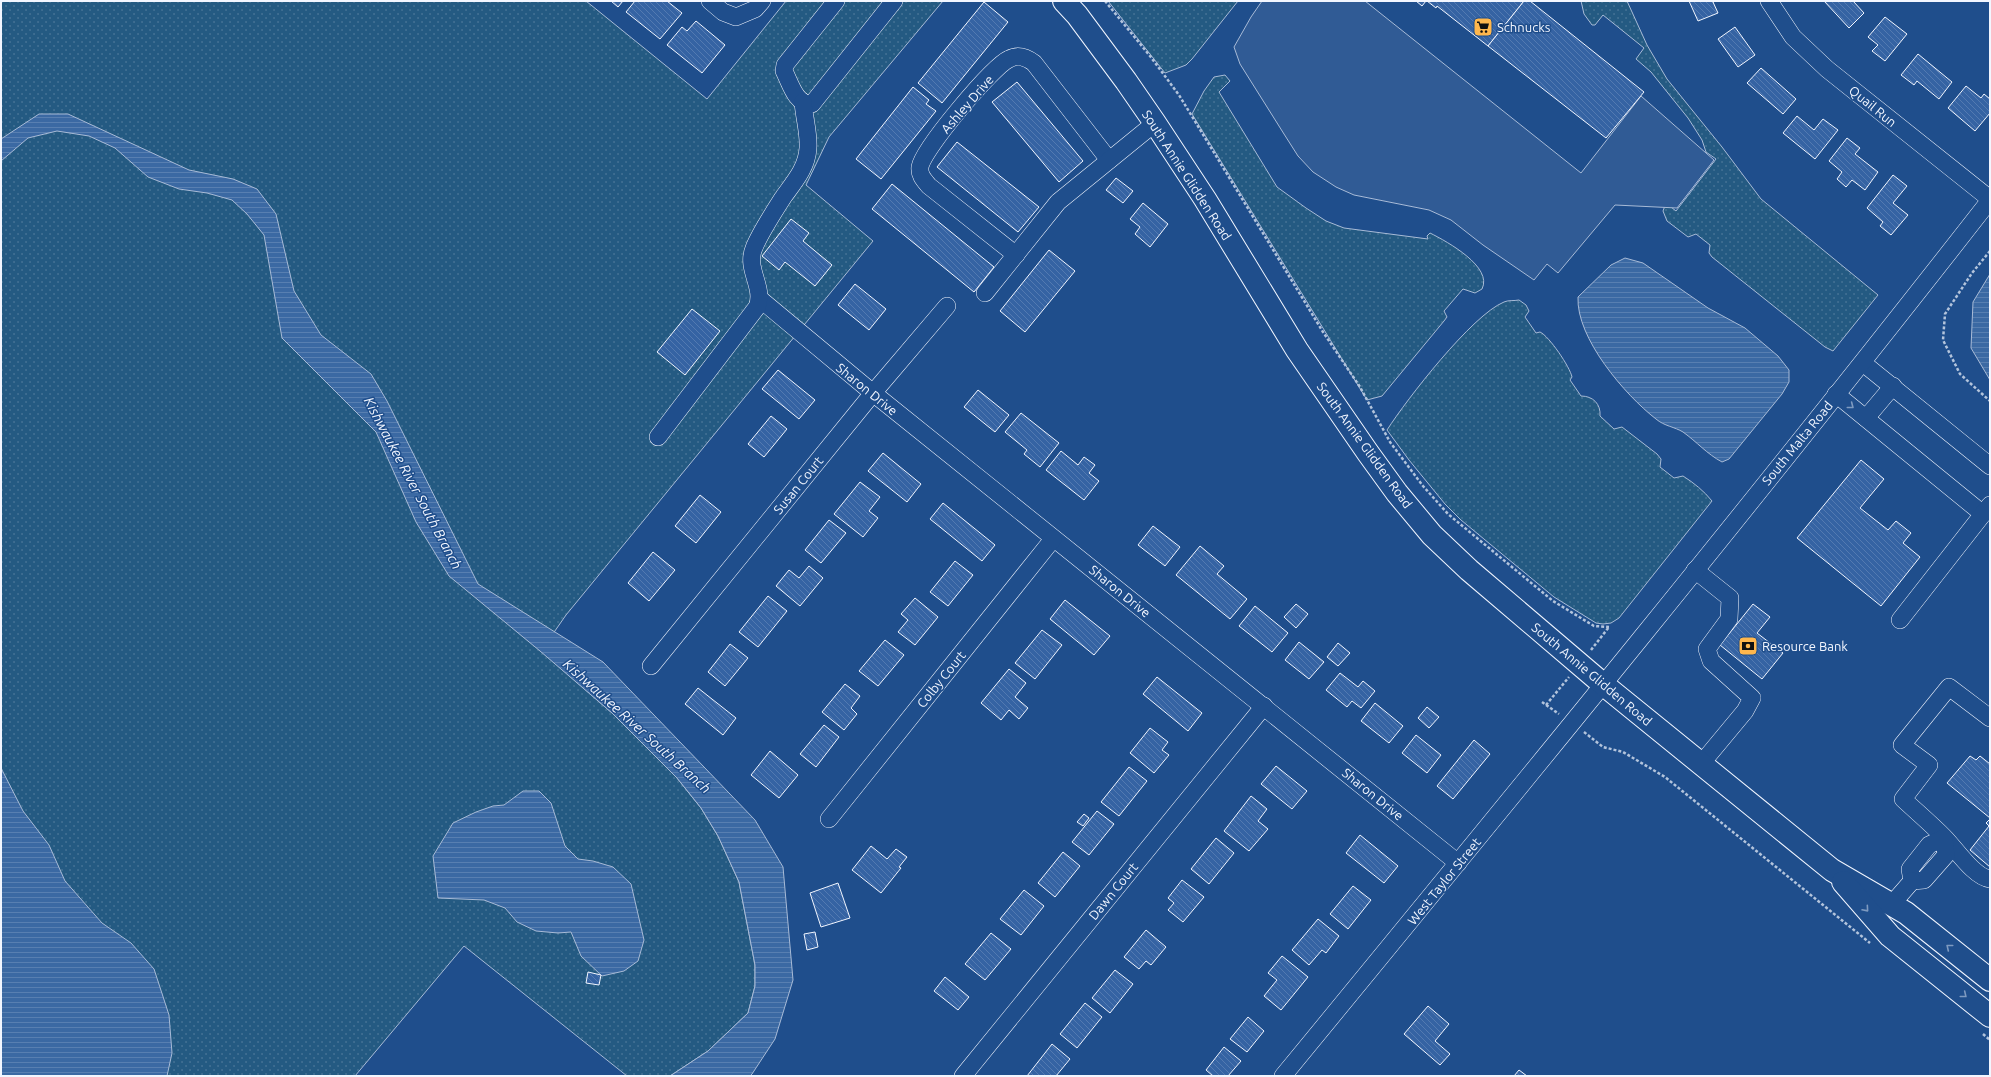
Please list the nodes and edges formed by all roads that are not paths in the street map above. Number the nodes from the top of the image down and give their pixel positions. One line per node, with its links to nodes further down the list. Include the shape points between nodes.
1 (710, 1): 2 (street, via 723,12 736,17 755,9)
2 (762, 1)
3 (836, 1): 7 (street, via 784,71 798,98)
4 (894, 1): 7 (street, via 812,104)
5 (1064, 1): 8 (main road, South Annie Glidden Road, via 1077,15)
6 (1769, 1): 10 (street, Quail Run, via 1793,37 1822,65)
7 (803, 102): 13 (street, via 808,148 804,164 799,177 777,207 751,258)
8 (1155, 123): 9 (street); 27 (main road, South Annie Glidden Road, via 1297,350 1397,493 1432,535 1469,570)
9 (1108, 160): 11 (street, via 1058,202); 11 (street, Ashley Drive, via 1034,63 1022,56 1008,59 973,93 929,148 920,167 920,173 929,186)
10 (1990, 199): 15 (street, South Malta Road)
11 (1016, 255): 12 (street)
12 (985, 293)
13 (760, 300): 17 (street, Sharon Drive); 20 (street)
14 (948, 306): 17 (street, Susan Court)
15 (1863, 362): 16 (street); 18 (street, South Malta Road)
16 (1893, 386): 19 (street); 21 (street)
17 (872, 394): 23 (street, Sharon Drive); 26 (street, Susan Court)
18 (1836, 394): 19 (street, one-way to 19); 24 (street, South Malta Road)
19 (1866, 418): 22 (street)
20 (658, 437)
21 (1990, 466)
22 (1987, 509): 25 (street)
23 (1053, 539): 28 (street, Sharon Drive); 31 (street, Colby Court)
24 (1695, 570): 27 (street, South Malta Road); 30 (street, via 1730,598 1729,619 1707,649 1711,662 1752,698 1745,712)
25 (1900, 620)
26 (651, 666)
27 (1604, 685): 30 (main road, South Annie Glidden Road); 33 (street, West Taylor Street)
28 (1264, 706): 33 (street, Sharon Drive); 39 (street, Dawn Court)
29 (1990, 718): 32 (street, via 1949,686 1902,745 1929,765 1903,799)
30 (1701, 764): 34 (main road, South Annie Glidden Road)
31 (829, 819)
32 (1944, 838): 35 (street, via 1969,865); 36 (street, via 1946,855 1924,880 1912,881)
33 (1458, 863): 40 (street, West Taylor Street)
34 (1832, 870): 36 (main road, South Annie Glidden Road); 38 (main road, South Annie Glidden Road, one-way to 38, via 1890,936)
35 (1990, 879)
36 (1892, 904): 37 (main road, South Annie Glidden Road, one-way to 36)
37 (1990, 980)
38 (1984, 1023)
39 (963, 1076)
40 (1283, 1076)

